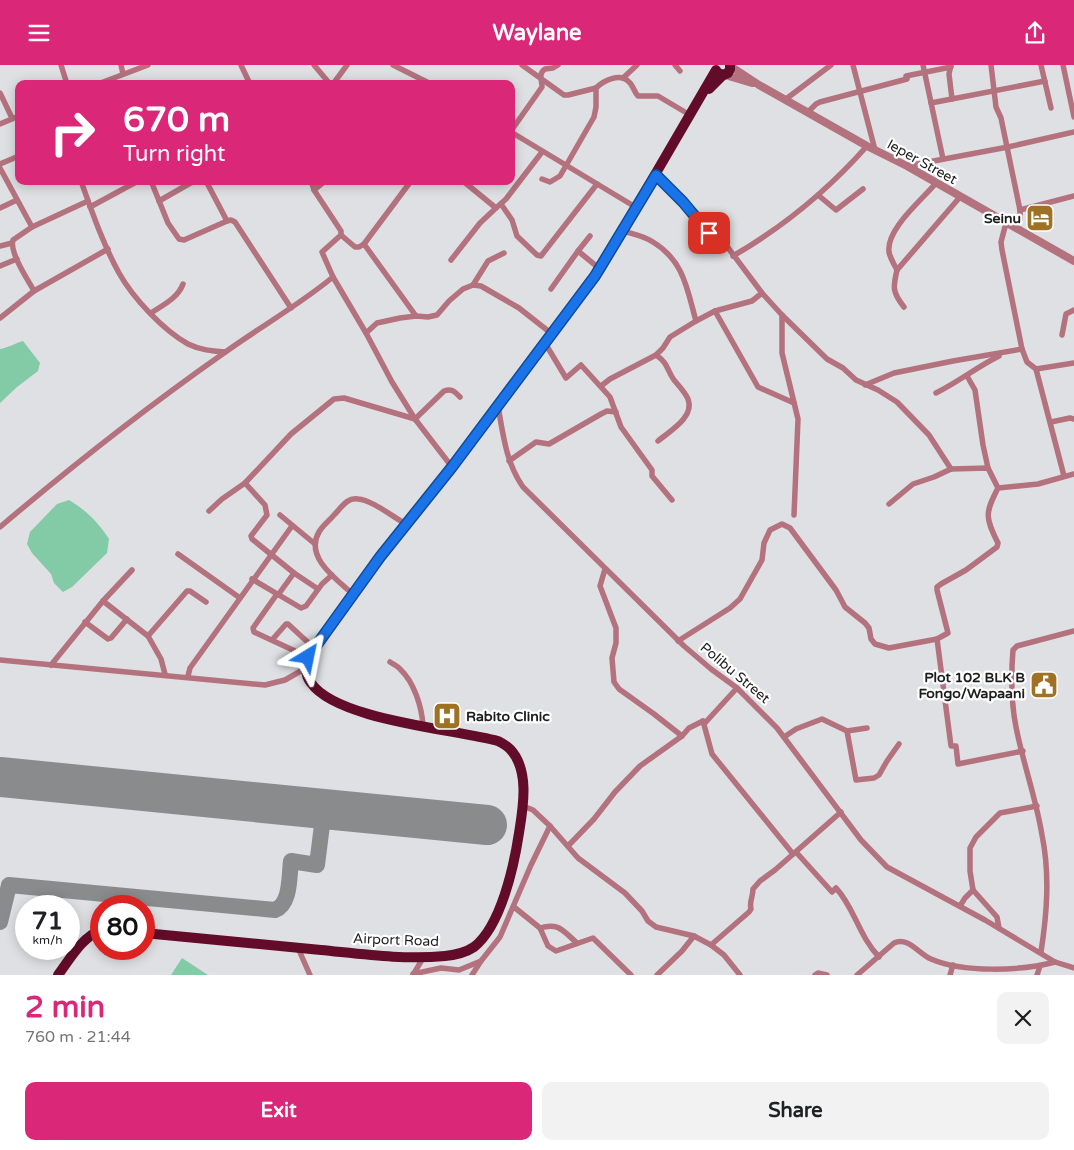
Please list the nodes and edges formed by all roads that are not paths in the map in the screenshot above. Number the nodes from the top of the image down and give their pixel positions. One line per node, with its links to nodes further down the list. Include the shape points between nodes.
1 (61, 65): 24 (street)
2 (121, 65): 22 (street)
3 (148, 65): 22 (street)
4 (241, 65): 26 (street)
5 (314, 65): 27 (street)
6 (347, 65): 28 (street)
7 (394, 65): 29 (street)
8 (522, 65): 30 (street)
9 (558, 65): 30 (street, via 543,70)
10 (637, 65): 23 (street)
11 (675, 65): 20 (street)
12 (831, 65): 36 (street)
13 (853, 65): 33 (street)
14 (923, 65): 21 (street)
15 (991, 65): 34 (street)
16 (1041, 65): 31 (street)
17 (1063, 65): 43 (street)
18 (951, 66): 21 (street); 37 (street)
19 (721, 69): 36 (street, Ieper Street); 41 (highway)
20 (680, 71)
21 (925, 72): 33 (street); 38 (street)
22 (123, 74): 25 (street)
23 (623, 78): 32 (street, via 607,80); 41 (street, via 630,82 638,95 658,96)
24 (66, 80)
25 (111, 80)
26 (248, 80)
27 (328, 80)
28 (335, 80)
29 (420, 80)
30 (542, 81): 32 (street, via 564,95); 46 (street, via 542,87)
31 (1045, 81): 34 (street); 39 (street)
32 (596, 88): 56 (street, via 594,117)
33 (860, 90): 40 (street, via 820,102); 51 (street)
34 (995, 90): 37 (street); 50 (street, via 996,107)
35 (0, 93): 44 (street)
36 (786, 99): 40 (street, Ieper Street)
37 (952, 99): 38 (street)
38 (931, 103): 54 (street)
39 (1051, 108)
40 (808, 112): 49 (street, Ieper Street)
41 (690, 115): 59 (highway)
42 (15, 117): 44 (street)
43 (1074, 117)
44 (12, 118): 45 (street)
45 (0, 124)
46 (515, 125)
47 (1074, 132): 50 (street)
48 (515, 134): 52 (street)
49 (867, 146): 51 (street, Ieper Street); 74 (street)
50 (1008, 147): 54 (street); 83 (street)
51 (875, 150): 57 (street, Ieper Street)
52 (542, 151): 56 (street); 80 (street)
53 (15, 158): 55 (street)
54 (943, 159): 57 (street)
55 (0, 164)
56 (566, 165): 60 (street, via 555,180); 62 (street)
57 (907, 166): 61 (street, Ieper Street)
58 (0, 168): 77 (street)
59 (656, 175): 82 (highway); 97 (street, via 709,233 726,245)
60 (542, 179)
61 (936, 183): 76 (street, Ieper Street); 103 (street, via 890,238 889,252)
62 (597, 184): 80 (street, via 541,256 517,236 512,220); 82 (street)
63 (82, 185): 79 (street)
64 (129, 185): 79 (street)
65 (153, 185): 78 (street)
66 (187, 185): 78 (street)
67 (208, 185): 84 (street)
68 (312, 185): 73 (street)
69 (320, 185): 73 (street)
70 (409, 185): 92 (street)
71 (469, 185): 80 (street)
72 (863, 189): 74 (street, via 836,210)
73 (314, 190): 89 (street)
74 (818, 195): 97 (street, via 762,239)
75 (1074, 196): 83 (street)
76 (960, 197): 85 (street, Ieper Street); 103 (street)
77 (17, 200): 81 (street); 86 (street)
78 (159, 201): 84 (street, via 179,239 184,240)
79 (89, 204): 86 (street); 94 (street)
80 (499, 206): 99 (street, via 480,223)
81 (0, 208)
82 (637, 208): 88 (highway)
83 (1020, 210): 87 (street)
84 (227, 221): 111 (street, via 235,222)
85 (1006, 223): 87 (street, Ieper Street); 123 (street, via 1002,250)
86 (32, 227): 91 (street)
87 (1015, 228): 100 (street, Ieper Street)
88 (623, 231): 102 (highway); 118 (street, via 652,241 673,258 682,271)
89 (341, 235): 92 (street, via 355,247); 104 (street, via 322,252)
90 (590, 236): 95 (street)
91 (12, 243): 93 (street); 98 (street)
92 (364, 244): 116 (street)
93 (0, 245)
94 (108, 249): 108 (street); 114 (street, via 124,281)
95 (578, 251): 102 (street); 107 (street)
96 (504, 253): 106 (street, via 488,261)
97 (733, 256): 109 (street)
98 (17, 259): 101 (street); 108 (street)
99 (451, 260)
100 (1074, 261)
101 (0, 266)
102 (600, 269): 120 (highway)
103 (897, 270): 110 (street, via 896,296)
104 (333, 277): 111 (street); 119 (street)
105 (183, 284): 114 (street, via 174,298)
106 (473, 285): 116 (street, via 463,289 437,315); 120 (street, via 481,286 518,308)
107 (551, 289)
108 (34, 291): 117 (street)
109 (762, 293): 113 (street, via 752,301); 115 (street)
110 (904, 307)
111 (291, 309): 124 (street)
112 (1074, 310): 121 (street, via 1066,314)
113 (715, 311): 118 (street); 134 (street, via 758,387)
114 (151, 313): 124 (street, via 188,344)
115 (782, 315): 130 (street, via 827,359); 134 (street, via 782,353)
116 (416, 316): 119 (street, via 377,323)
117 (0, 318)
118 (696, 321): 126 (street, via 670,337)
119 (366, 333): 137 (street)
120 (552, 334): 122 (highway)
121 (1062, 335)
122 (545, 343): 131 (street, via 566,378 581,365); 135 (highway)
123 (1022, 349): 125 (street); 128 (street, via 1027,362)
124 (225, 352): 156 (street, via 135,418)
125 (1003, 354): 129 (street); 130 (street, via 894,373)
126 (656, 355): 131 (street); 140 (street, via 665,362 690,406 687,414)
127 (1074, 363): 128 (street)
128 (1036, 369): 139 (street)
129 (967, 376): 132 (street); 143 (street, via 975,391)
130 (865, 385): 144 (street, via 897,402 929,435)
131 (601, 386): 136 (street)
132 (936, 393)
133 (460, 397): 137 (street, via 448,389)
134 (794, 403): 153 (street, via 798,419)
135 (498, 406): 141 (street, Polibu Street); 142 (highway)
136 (616, 412): 141 (street, via 607,411 549,444 536,442); 149 (street, via 621,427 652,470 652,476)
137 (416, 419): 142 (street); 147 (street, via 344,398 334,399 291,434)
138 (1074, 419): 139 (street)
139 (1050, 422): 146 (street)
140 (658, 441)
141 (509, 461): 160 (street, Polibu Street, via 516,478 529,494)
142 (452, 467): 154 (highway)
143 (988, 468): 144 (street); 148 (street)
144 (950, 469): 150 (street, via 913,484)
145 (1074, 474): 146 (street)
146 (1064, 476): 148 (street, via 1038,484)
147 (245, 483): 151 (street); 159 (street, via 265,505 267,515 251,536)
148 (998, 488): 175 (street, via 987,517 998,545 938,587 948,633)
149 (672, 500)
150 (889, 503)
151 (209, 511)
152 (280, 515): 155 (street)
153 (794, 515)
154 (406, 524): 157 (street, via 365,500 348,500 318,532); 167 (highway)
155 (292, 526): 157 (street); 159 (street)
156 (0, 527)
157 (315, 544): 163 (street, via 317,557)
158 (178, 554): 168 (street)
159 (272, 554): 162 (street); 164 (street)
160 (605, 569): 177 (street, Polibu Street); 191 (street, via 600,586 616,628 612,658 614,682)
161 (132, 570): 169 (street)
162 (294, 573): 165 (street); 166 (street)
163 (332, 575): 165 (street); 167 (street)
164 (252, 579): 166 (street); 168 (street)
165 (318, 589): 166 (street, via 301,608)
166 (277, 594): 176 (street, via 253,628 254,632)
167 (353, 594): 178 (highway)
168 (240, 598): 185 (street, via 190,667)
169 (103, 601): 171 (street); 172 (street)
170 (206, 602): 174 (street, via 187,591)
171 (127, 619): 172 (street, via 108,639); 174 (street)
172 (85, 623): 182 (street)
173 (1074, 631): 194 (street, via 1017,646 1013,650 1014,712)
174 (148, 636): 184 (street)
175 (937, 639): 177 (street, via 889,648 875,644 866,623 845,607 790,528 782,524 770,530 762,560 740,599); 194 (street, via 951,746 956,746 958,763)
176 (272, 640): 178 (street, via 288,623); 179 (street)
177 (678, 641): 186 (street, Polibu Street)
178 (314, 647): 179 (highway)
179 (308, 657): 183 (highway)
180 (0, 660): 182 (street)
181 (390, 662): 188 (street, via 411,684 422,711)
182 (51, 665): 184 (street)
183 (306, 668): 185 (street, via 285,680 265,685); 188 (highway, Airport Road, via 316,689 347,706 372,715)
184 (165, 674): 185 (street)
185 (188, 676)
186 (737, 688): 187 (street, via 704,724); 192 (street, Polibu Street)
187 (703, 721): 191 (street); 200 (street, via 712,754)
188 (423, 725): 195 (highway, Airport Road, via 498,741 510,748 521,773)
189 (867, 728): 190 (street)
190 (847, 731): 192 (street, via 822,719); 193 (street, via 856,780 879,775)
191 (682, 735): 199 (street, via 640,766)
192 (784, 737): 197 (street, Polibu Street)
193 (900, 744)
194 (1023, 751): 196 (street)
195 (523, 806): 198 (street, via 533,810); 213 (highway, Airport Road, via 508,884 497,915 485,935 474,947 461,954)
196 (1036, 806): 201 (street, via 1000,813 976,837 970,848); 212 (street, via 1046,869 1047,915)
197 (841, 813): 200 (street); 202 (street, Polibu Street, via 860,840 887,867)
198 (550, 826): 199 (street); 203 (street)
199 (568, 846): 208 (street, via 625,893 656,927)
200 (795, 853): 210 (street, via 760,881 753,889 749,912); 214 (street, via 832,892 836,888 842,894 863,937)
201 (973, 890): 202 (street); 205 (street, via 997,917)
202 (960, 905): 205 (street, Polibu Street)
203 (514, 907): 204 (street); 215 (street, via 500,937)
204 (540, 928): 209 (street, via 550,925 561,928); 209 (street, via 548,945 556,951)
205 (999, 928): 212 (street, Polibu Street)
206 (155, 934): 211 (highway, Airport Road)
207 (90, 935): 220 (highway)
208 (694, 936): 210 (street); 225 (street)
209 (577, 943): 224 (street, via 593,938)
210 (711, 945): 226 (street)
211 (298, 947): 213 (highway, Airport Road); 221 (street)
212 (1041, 953): 216 (street, Polibu Street)
213 (423, 957): 222 (street)
214 (879, 957): 217 (street, via 894,943 904,941 930,959); 229 (street)
215 (481, 961): 222 (street, via 459,970 441,969); 223 (street)
216 (1055, 963): 218 (street); 219 (street, Polibu Street)
217 (953, 965): 218 (street, via 994,969); 230 (street)
218 (1040, 967): 231 (street)
219 (1074, 968)
220 (58, 975)
221 (310, 975)
222 (413, 975)
223 (472, 975)
224 (631, 975)
225 (657, 975)
226 (740, 975)
227 (815, 975): 228 (street)
228 (827, 975)
229 (857, 975)
230 (950, 975)
231 (1038, 975)

